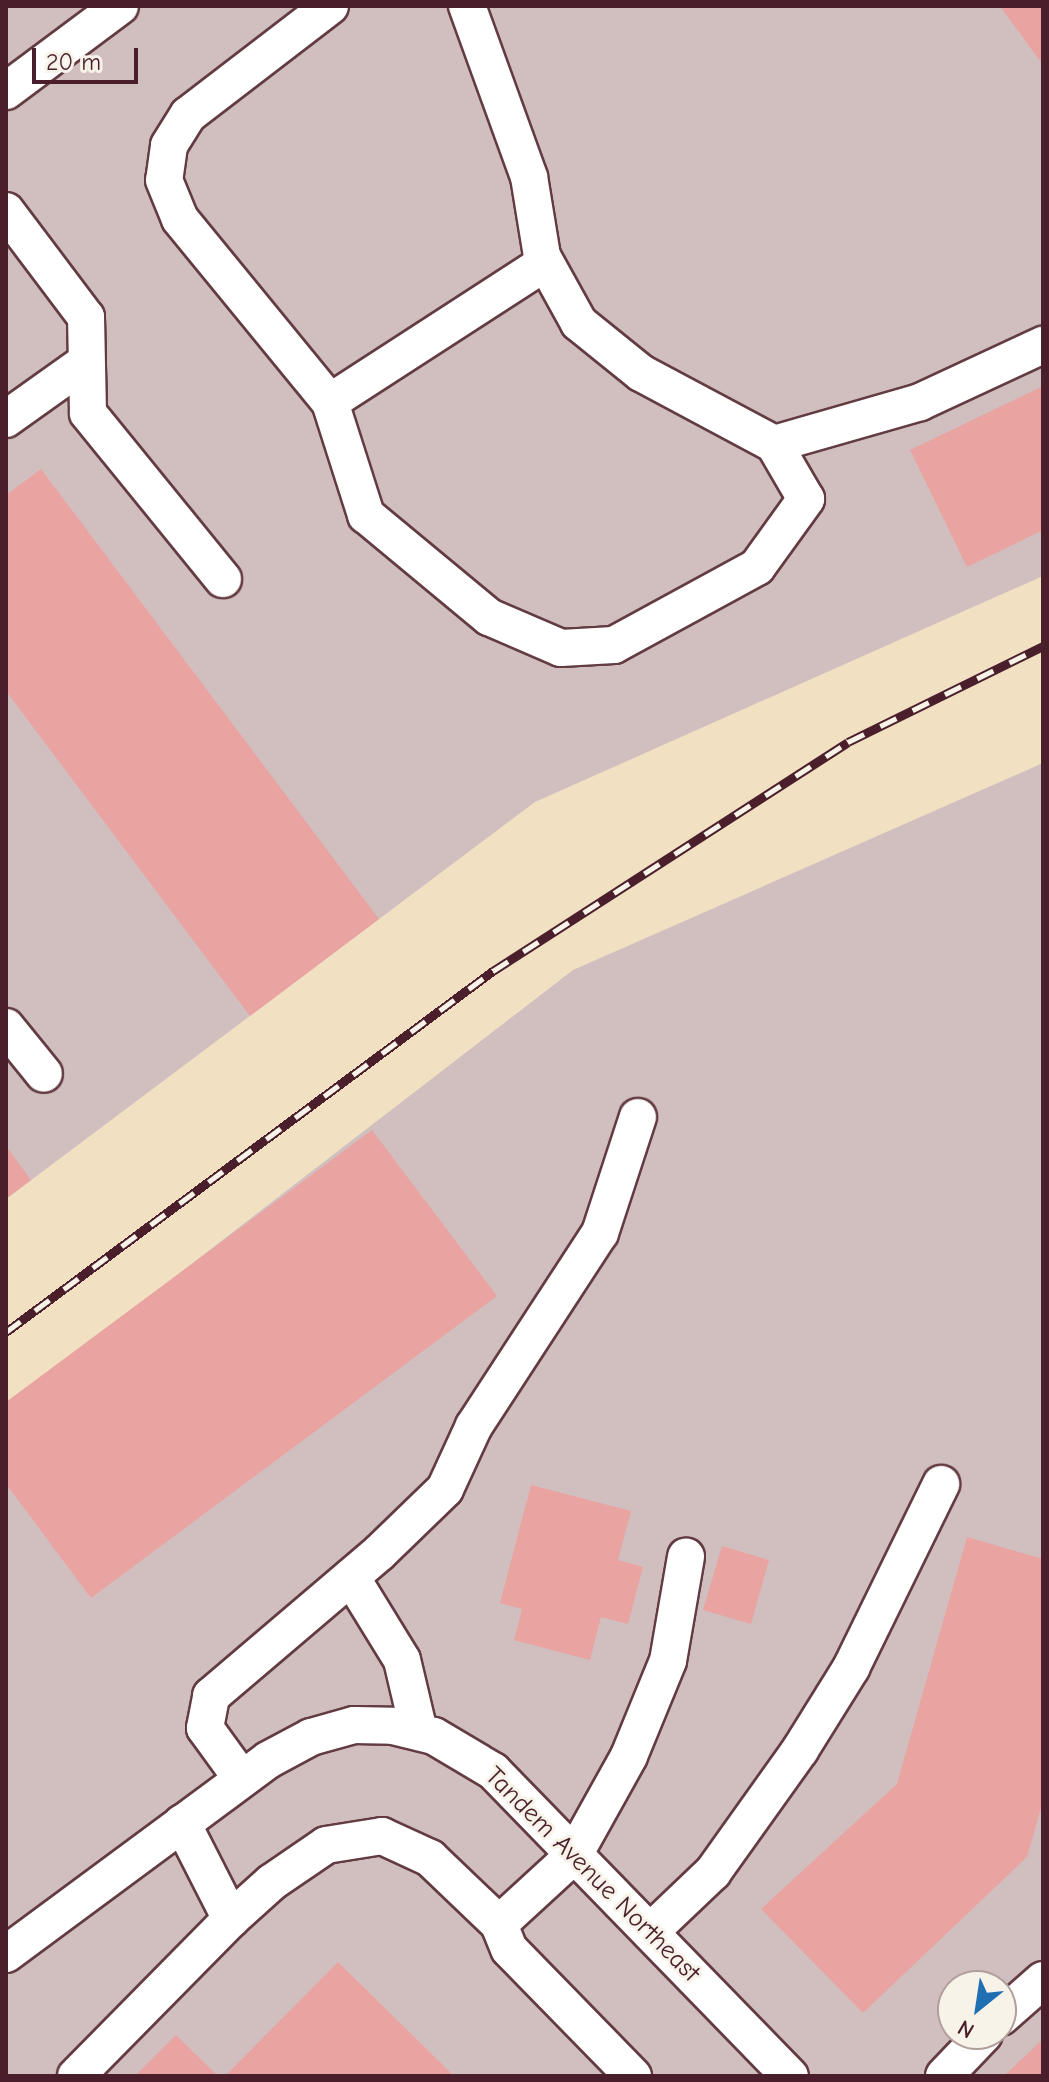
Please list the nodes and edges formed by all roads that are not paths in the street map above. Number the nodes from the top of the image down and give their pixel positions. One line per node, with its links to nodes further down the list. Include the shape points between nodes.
1 (120, 6): 4 (street)
2 (330, 6): 9 (street, via 188,115 169,146 164,180 180,219)
3 (467, 6): 6 (street, via 529,177)
4 (6, 91)
5 (6, 211): 8 (street, via 86,317)
6 (545, 263): 9 (street); 11 (street, via 579,323 641,373)
7 (1043, 345): 11 (street, via 920,402)
8 (83, 364): 10 (street); 12 (street, via 88,413)
9 (330, 402): 11 (street, via 366,515 489,617 561,648 614,645 757,567 806,499)
10 (6, 419)
11 (774, 444)
12 (223, 579)
13 (6, 1027): 14 (street)
14 (44, 1074)
15 (638, 1117): 18 (street, via 600,1233 474,1426 445,1489)
16 (941, 1484): 25 (street, via 851,1668 800,1750 713,1872)
17 (686, 1557): 22 (street, via 668,1661 629,1756)
18 (351, 1577): 19 (street, via 402,1660); 20 (street, via 211,1696 205,1728)
19 (419, 1732): 20 (street, Tandem Avenue Northeast, via 354,1725 311,1737); 22 (street, Tandem Avenue Northeast, via 466,1751 493,1771)
20 (242, 1779): 21 (street, Tandem Avenue Northeast)
21 (182, 1823): 23 (street); 26 (street, Tandem Avenue Northeast)
22 (574, 1855): 24 (street); 25 (street, Tandem Avenue Northeast)
23 (231, 1919): 24 (street, via 326,1845 382,1836 430,1858); 30 (street)
24 (499, 1924): 31 (street, via 509,1949)
25 (650, 1932): 32 (street, Tandem Avenue Northeast)
26 (6, 1954)
27 (1043, 1980): 28 (street)
28 (1017, 2003)
29 (969, 2050): 33 (street)
30 (76, 2076)
31 (633, 2076)
32 (790, 2076)
33 (944, 2076)

